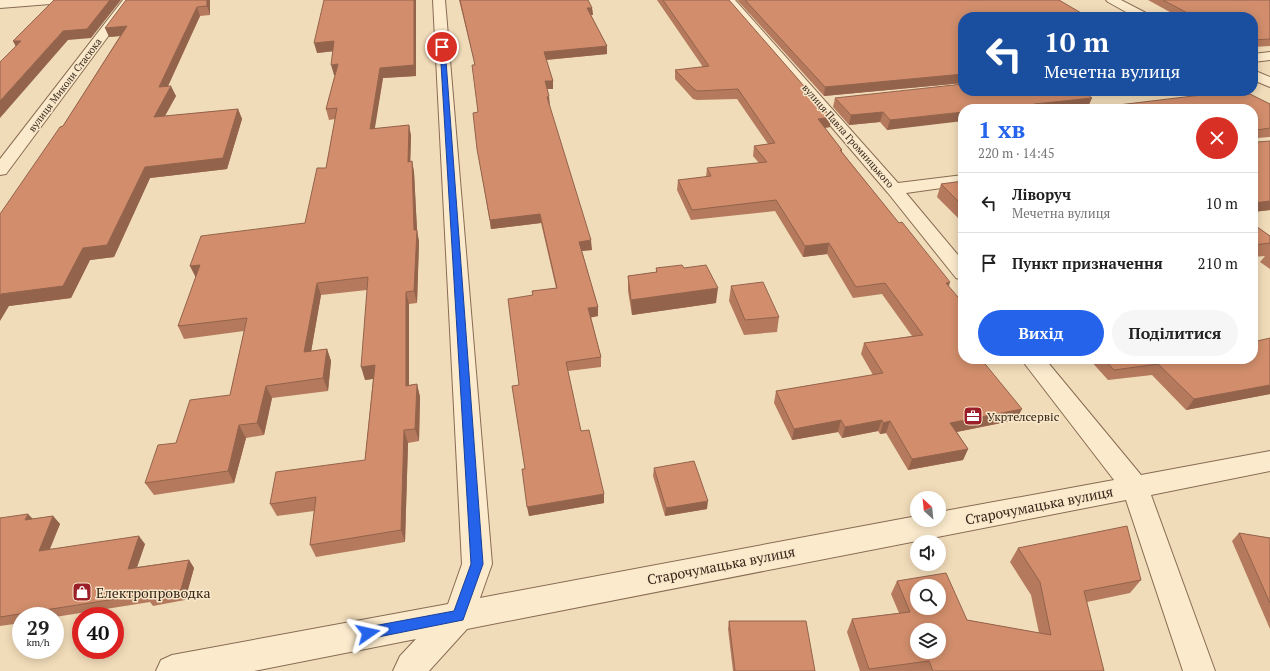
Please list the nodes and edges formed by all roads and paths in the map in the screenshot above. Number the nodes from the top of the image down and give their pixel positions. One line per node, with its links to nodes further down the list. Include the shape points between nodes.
1 (63, 0): 6 (street)
2 (130, 0): 14 (street, вулиця Миколи Стасюка)
3 (439, 0): 21 (street, via 477,564)
4 (729, 0): 13 (street, вулиця Павла Громницького)
5 (1112, 0): 7 (street)
6 (0, 4)
7 (1135, 12)
8 (1270, 56): 9 (street)
9 (1258, 57)
10 (1258, 77): 11 (street)
11 (1270, 83)
12 (836, 101): 13 (street)
13 (820, 103): 16 (street, вулиця Павла Громницького)
14 (0, 170)
15 (958, 181): 16 (street)
16 (894, 189): 17 (street, вулиця Павла Громницького)
17 (958, 268)
18 (1036, 364): 20 (street)
19 (1270, 461): 20 (street, Старочумацька вулиця)
20 (1134, 486): 21 (street, Старочумацька вулиця); 24 (street)
21 (459, 616): 22 (street, Старочумацька вулиця); 23 (street)
22 (172, 671)
23 (409, 671)
24 (1199, 671)

